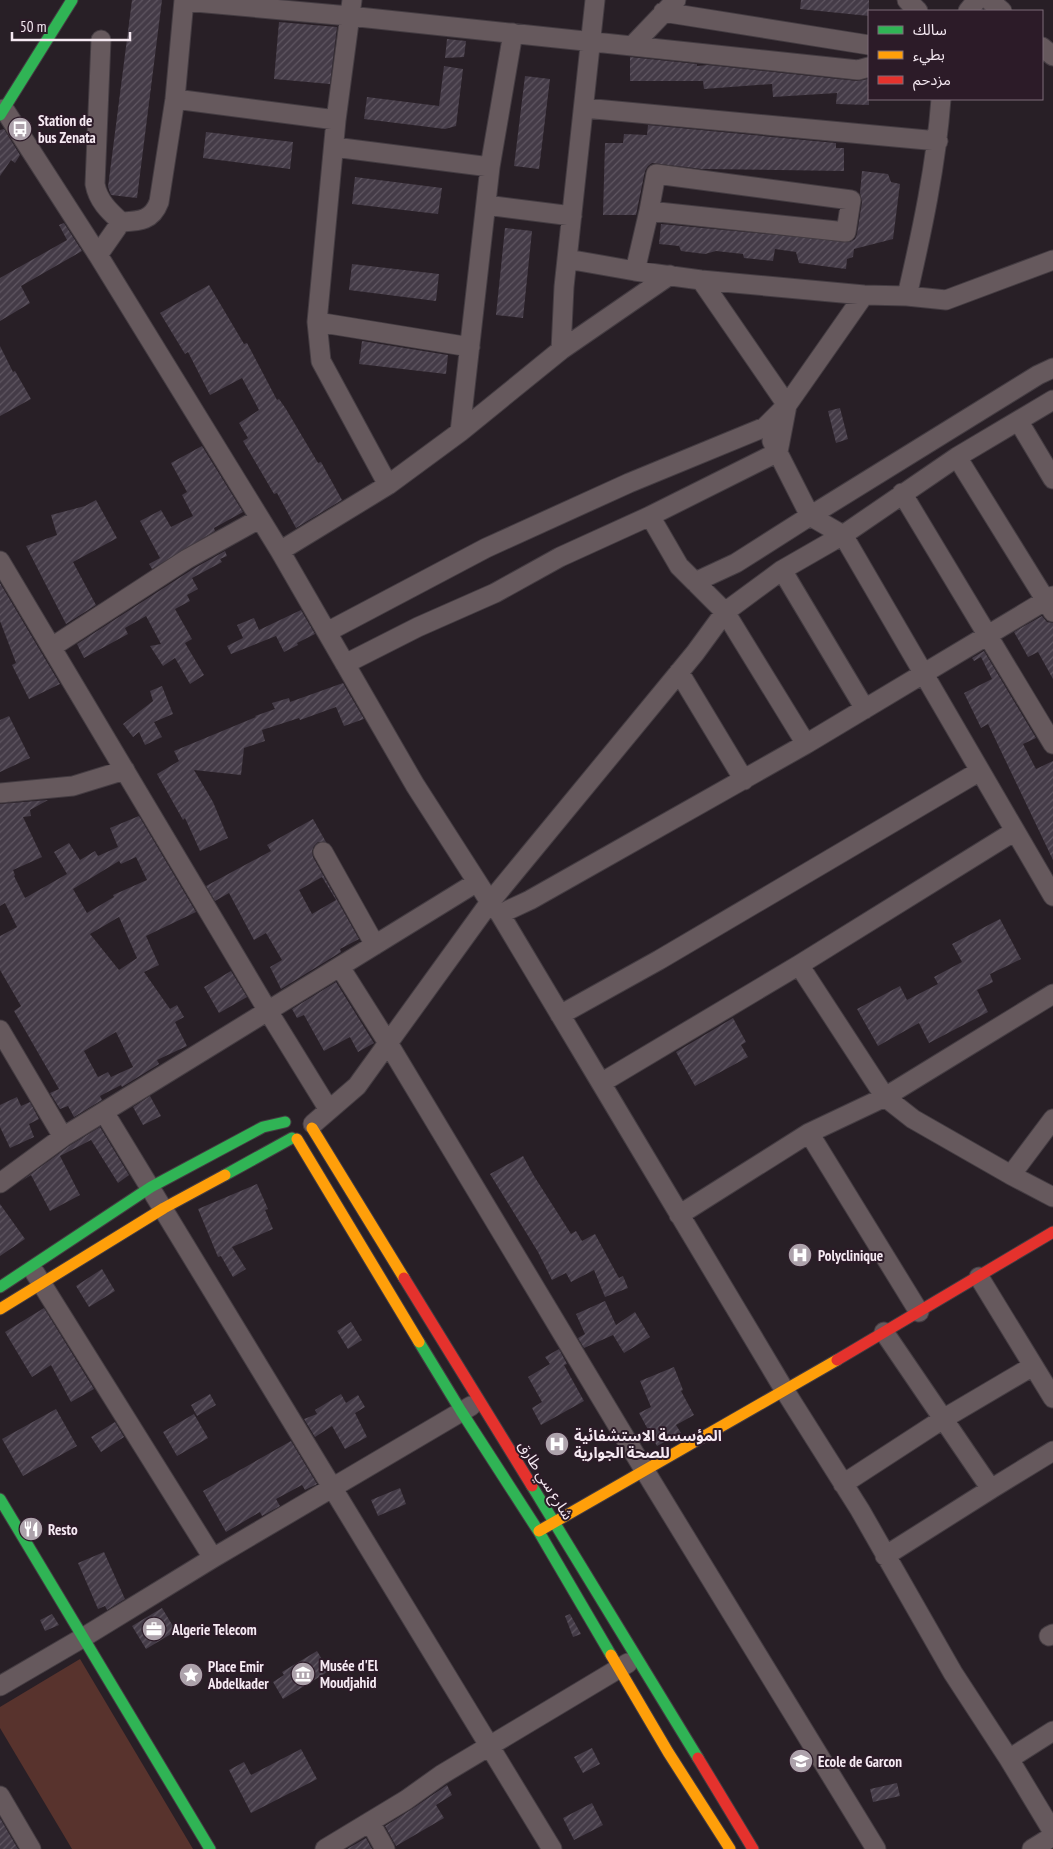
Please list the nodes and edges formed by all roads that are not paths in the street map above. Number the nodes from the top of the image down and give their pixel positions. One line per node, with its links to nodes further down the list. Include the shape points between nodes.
1 (72, 0): 23 (street)
2 (184, 0): 8 (street); 20 (street)
3 (595, 0): 14 (street)
4 (907, 0): 9 (street)
5 (977, 0): 10 (street)
6 (989, 0): 11 (street)
7 (670, 6): 15 (street); 16 (street)
8 (350, 8): 12 (street); 24 (street)
9 (917, 10)
10 (969, 10)
11 (1001, 10)
12 (513, 33): 14 (street); 27 (street)
13 (101, 40): 31 (street, via 95,184 102,203)
14 (589, 41): 16 (street); 22 (street)
15 (868, 45)
16 (632, 46): 19 (street, via 858,70)
17 (1043, 47): 18 (street)
18 (1053, 56)
19 (868, 67)
20 (176, 99): 24 (street); 31 (street, via 155,212 139,221)
21 (941, 100): 25 (street)
22 (584, 108): 25 (street); 30 (street)
23 (2, 112): 32 (street)
24 (336, 120): 26 (street)
25 (938, 141): 39 (street)
26 (334, 147): 27 (street); 40 (street)
27 (490, 167): 28 (street)
28 (486, 205): 30 (street); 41 (street)
29 (648, 211): 29 (street, via 846,232 851,200 656,174); 35 (street)
30 (572, 216): 33 (street)
31 (121, 222): 32 (street)
32 (98, 255): 56 (street)
33 (567, 259): 35 (street); 42 (street)
34 (1053, 260): 39 (street, via 946,300)
35 (635, 271): 36 (street)
36 (670, 276): 37 (street); 42 (street)
37 (701, 280): 38 (street); 45 (street)
38 (864, 295): 39 (street); 45 (street)
39 (907, 296)
40 (317, 322): 41 (street); 52 (street, via 321,361)
41 (470, 347): 48 (street)
42 (561, 350): 48 (street)
43 (1053, 368): 55 (street)
44 (1053, 400): 46 (street)
45 (787, 405): 47 (street); 49 (street)
46 (1019, 422): 50 (street); 51 (street)
47 (765, 426): 49 (street); 64 (street, via 486,548)
48 (460, 432): 52 (street)
49 (778, 452): 54 (street); 55 (street)
50 (957, 457): 53 (street); 62 (street)
51 (1053, 479)
52 (388, 485): 58 (street)
53 (902, 494): 57 (street); 65 (street)
54 (650, 516): 61 (street, via 678,566); 67 (street, via 560,557 496,593 418,626)
55 (810, 516): 57 (street); 61 (street, via 736,563)
56 (259, 519): 58 (street); 66 (street, via 187,559)
57 (843, 535): 60 (street); 69 (street)
58 (280, 551): 64 (street)
59 (0, 561): 66 (street)
60 (782, 570): 63 (street); 70 (street)
61 (695, 582): 63 (street)
62 (1051, 603): 65 (street)
63 (725, 612): 68 (street); 71 (street)
64 (327, 632): 67 (street)
65 (987, 636): 69 (street); 72 (street)
66 (52, 647): 73 (street)
67 (346, 664): 79 (street, via 415,785)
68 (679, 672): 75 (street); 81 (street)
69 (924, 674): 70 (street); 74 (street)
70 (865, 709): 71 (street)
71 (806, 744): 75 (street)
72 (1053, 744)
73 (125, 770): 76 (street, via 73,786); 86 (street)
74 (980, 771): 77 (street); 87 (street)
75 (744, 780): 81 (street, via 530,900)
76 (0, 793)
77 (1016, 831): 80 (street); 83 (street)
78 (323, 852): 82 (street)
79 (477, 882): 81 (street); 82 (street)
80 (1053, 896)
81 (495, 908): 87 (street); 89 (street)
82 (375, 945): 84 (street)
83 (799, 965): 90 (street); 91 (street)
84 (340, 966): 86 (street); 89 (street)
85 (1053, 994): 91 (street)
86 (268, 1011): 92 (street); 93 (street)
87 (560, 1015): 90 (street)
88 (0, 1030): 99 (street)
89 (388, 1043): 92 (street, via 357,1086); 122 (street)
90 (601, 1083): 106 (street)
91 (885, 1097): 98 (street); 101 (street, via 913,1119)
92 (329, 1110): 97 (street)
93 (104, 1112): 99 (street); 103 (street)
94 (293, 1113): 96 (street)
95 (1053, 1119): 101 (street)
96 (285, 1122): 100 (street, via 286,1131); 103 (street, via 263,1127)
97 (311, 1122): 100 (street, via 308,1136); 118 (street, شارع سي طارق)
98 (809, 1133): 106 (street); 113 (street)
99 (63, 1137): 102 (street)
100 (294, 1138): 105 (street); 119 (street)
101 (1011, 1175): 104 (street)
102 (0, 1183)
103 (151, 1187): 105 (street); 108 (street)
104 (1053, 1197)
105 (164, 1208): 110 (street); 124 (street)
106 (679, 1215): 116 (street)
107 (1053, 1232): 109 (street)
108 (31, 1267): 110 (street); 111 (street)
109 (979, 1277): 113 (street); 115 (street)
110 (42, 1284): 112 (street); 130 (street)
111 (0, 1287)
112 (0, 1309)
113 (919, 1312): 114 (street)
114 (884, 1332): 116 (street); 120 (street)
115 (1033, 1366): 117 (street); 120 (street)
116 (785, 1391): 122 (street); 123 (street)
117 (1053, 1398)
118 (479, 1401): 119 (street); 127 (street, شارع سي طارق)
119 (461, 1412): 124 (street); 128 (street)
120 (943, 1419): 123 (street); 125 (street)
121 (1053, 1451): 125 (street)
122 (645, 1471): 127 (street); 149 (street)
123 (843, 1484): 129 (street)
124 (333, 1488): 130 (street); 136 (street)
125 (991, 1489): 129 (street)
126 (0, 1499): 131 (street)
127 (555, 1522): 128 (street); 132 (street, شارع سي طارق)
128 (539, 1532): 133 (street)
129 (886, 1556): 137 (street, via 952,1673)
130 (213, 1558): 131 (street)
131 (84, 1638): 134 (street); 143 (street)
132 (638, 1658): 133 (street); 148 (street, شارع سي طارق)
133 (619, 1668): 136 (street); 147 (street)
134 (0, 1686)
135 (1053, 1732): 137 (street)
136 (490, 1746): 139 (street); 146 (street)
137 (1009, 1759): 140 (street)
138 (0, 1796): 142 (street)
139 (370, 1822): 144 (street); 145 (street)
140 (1053, 1832)
141 (1053, 1836): 150 (street)
142 (31, 1849)
143 (210, 1849)
144 (325, 1849)
145 (385, 1849)
146 (552, 1849)
147 (730, 1849)
148 (753, 1849)
149 (876, 1849)
150 (1032, 1849)

